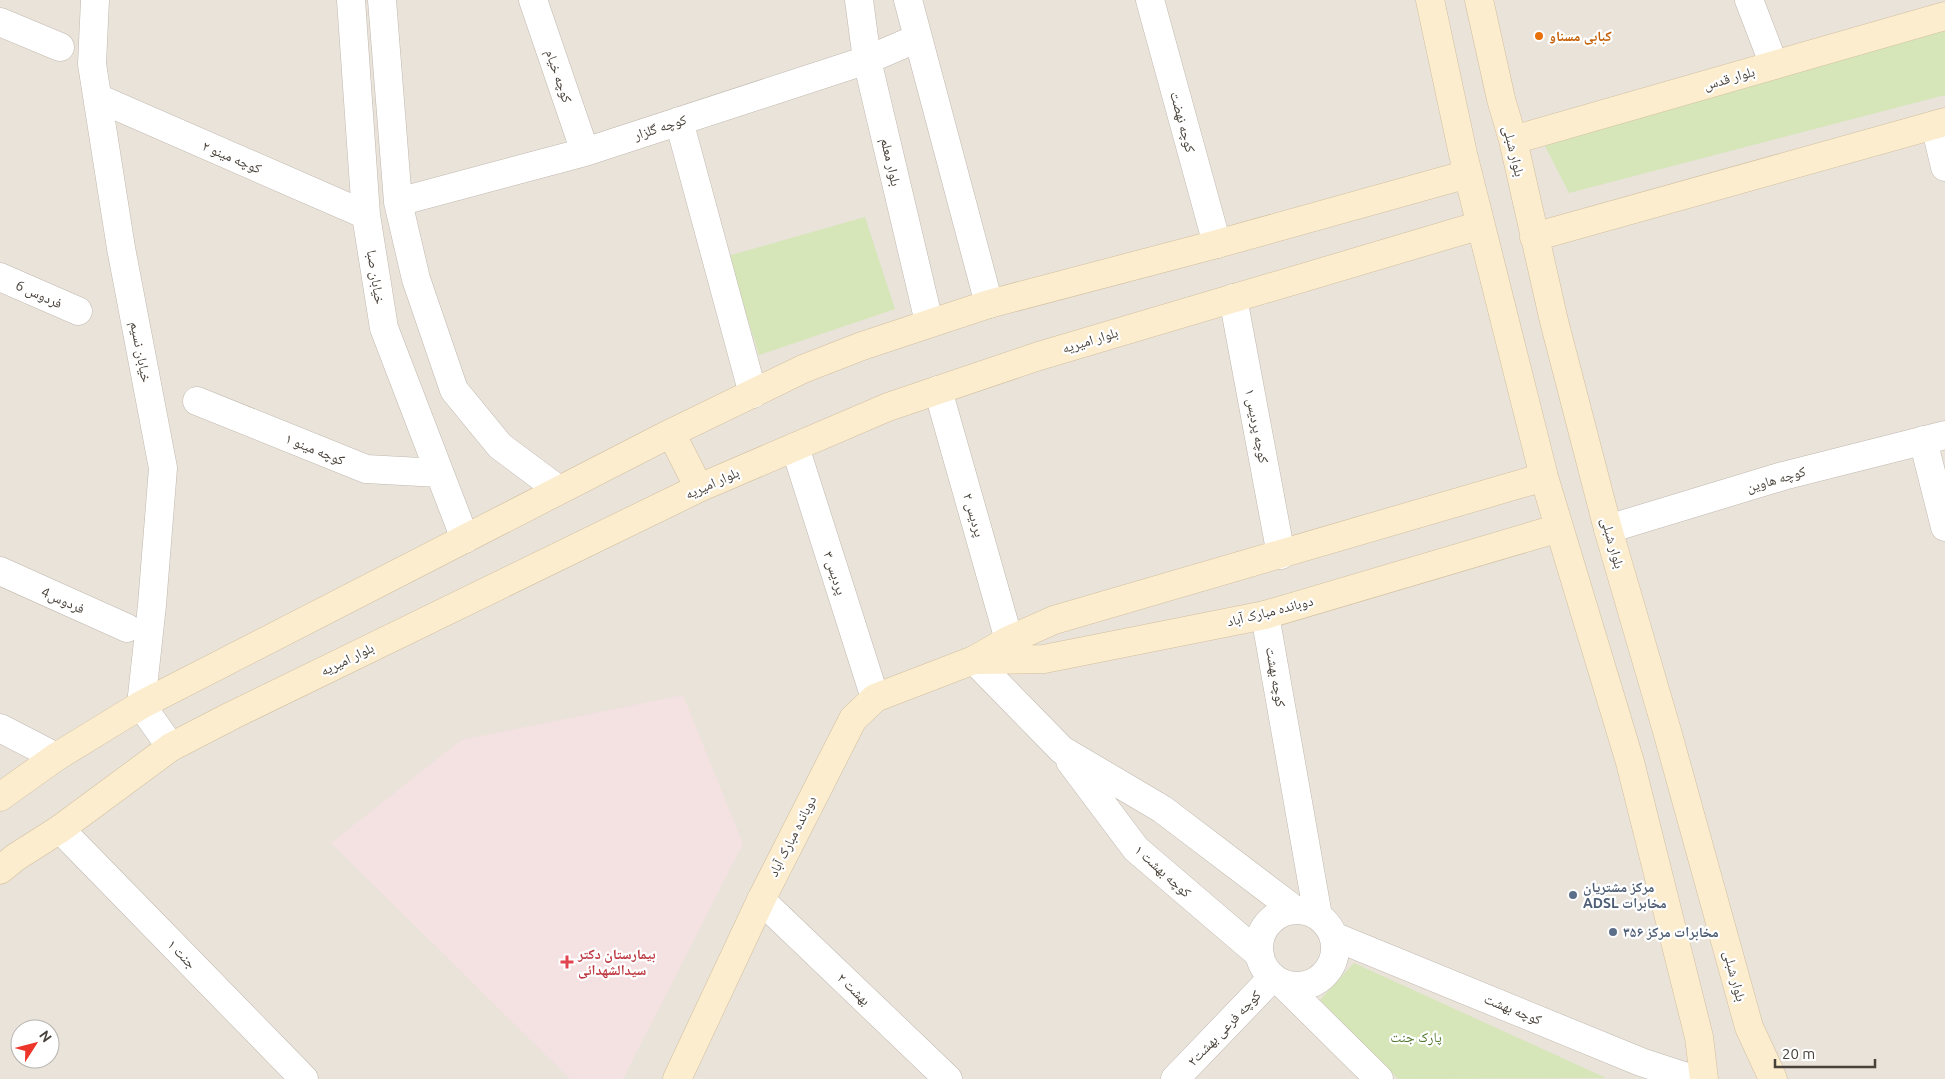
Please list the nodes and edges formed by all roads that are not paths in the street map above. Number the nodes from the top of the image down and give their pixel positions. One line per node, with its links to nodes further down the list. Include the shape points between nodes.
1 (95, 0): 17 (street, خیابان نسیم, via 92,64)
2 (351, 0): 25 (street, خیابان صبا)
3 (382, 0): 24 (street)
4 (533, 0): 21 (street, کوچه خیام)
5 (859, 0): 15 (street, بلوار معلم)
6 (908, 0): 13 (street)
7 (1150, 0): 28 (street, کوچه نهضت)
8 (1430, 0): 23 (street)
9 (1478, 0): 20 (street, بلوار شبلی)
10 (1749, 0): 16 (street)
11 (1945, 16): 16 (street, بلوار قدس)
12 (0, 22): 14 (street)
13 (918, 38): 15 (street, کوچه گلزار); 31 (street)
14 (60, 48)
15 (867, 60): 18 (street, کوچه گلزار); 33 (street, بلوار معلم)
16 (1774, 65): 20 (street, بلوار قدس)
17 (98, 98): 25 (street, کوچه مینو ۲); 55 (street, خیابان نسیم, via 163,468)
18 (679, 121): 21 (street, کوچه گلزار); 35 (street)
19 (1940, 124): 22 (street); 27 (street)
20 (1513, 140): 27 (street, بلوار شبلی)
21 (585, 152): 24 (street, کوچه گلزار)
22 (1945, 167)
23 (1468, 174): 26 (street); 28 (street)
24 (398, 202): 43 (street, via 416,279 454,390 500,446)
25 (366, 215): 40 (street, خیابان صبا, via 384,328)
26 (1481, 225): 30 (street, بلوار امیریه); 41 (street)
27 (1534, 237): 46 (street, بلوار شبلی)
28 (1216, 244): 31 (street)
29 (0, 277): 32 (street, فردوس 6)
30 (1232, 298): 34 (street, بلوار امیریه); 48 (street, کوچه پردیس ۱)
31 (989, 304): 33 (street)
32 (78, 312)
33 (929, 322): 35 (street, via 803,369)
34 (938, 390): 39 (street, بلوار امیریه, via 888,407); 52 (street, پردیس ۲)
35 (753, 394): 37 (street)
36 (197, 401): 40 (street, کوچه مینو ۱, via 366,469)
37 (672, 433): 42 (street); 43 (street)
38 (1934, 438): 44 (street); 46 (street, کوچه هاوین, via 1783,476)
39 (795, 447): 42 (street, بلوار امیریه); 54 (street, پردیس ۳)
40 (439, 473): 47 (street, خیابان صبا)
41 (1544, 477): 45 (street); 48 (street, دوبانده مبارک آباد)
42 (699, 488): 57 (street, بلوار امیریه)
43 (559, 490): 47 (street)
44 (1945, 527)
45 (1559, 528): 50 (street, دوبانده مبارک آباد); 72 (street, via 1630,762 1699,1037)
46 (1608, 529): 73 (street, بلوار شبلی, via 1749,1027)
47 (465, 539): 55 (street)
48 (1281, 555): 52 (street, دوبانده مبارک آباد, via 1054,620)
49 (0, 571): 51 (street, فردوس4)
50 (1265, 615): 53 (street, دوبانده مبارک آباد, via 1044,659); 64 (street, کوچه بهشت)
51 (127, 628)
52 (1009, 640): 53 (street, دوبانده مبارک آباد)
53 (974, 660): 54 (street, دوبانده مبارک آباد); 58 (street)
54 (875, 698): 63 (street, دوبانده مبارک آباد, via 853,719)
55 (141, 705): 57 (street); 59 (street)
56 (0, 728): 59 (street)
57 (171, 747): 61 (street, بلوار امیریه)
58 (1062, 750): 64 (street, via 1162,809); 65 (street, کوچه بهشت ۱, via 1136,849)
59 (56, 757): 60 (street)
60 (0, 796)
61 (60, 829): 62 (street, بلوار امیریه); 66 (street, جنت ۱)
62 (0, 870)
63 (761, 900): 67 (street, دوبانده مبارک آباد); 68 (street, بهشت ۲)
64 (1315, 921): 65 (street, via 1282,913 1268,925 1260,942); 65 (street, via 1334,954 1328,971 1319,980 1296,986); 71 (street, کوچه بهشت, via 1641,1062)
65 (1272, 972): 69 (street, کوچه فرعی بهشت۲); 70 (street, کوچه بهشت ۱)
66 (304, 1079)
67 (677, 1079)
68 (948, 1079)
69 (1175, 1079)
70 (1379, 1079)
71 (1693, 1079)
72 (1704, 1079)
73 (1773, 1079)

